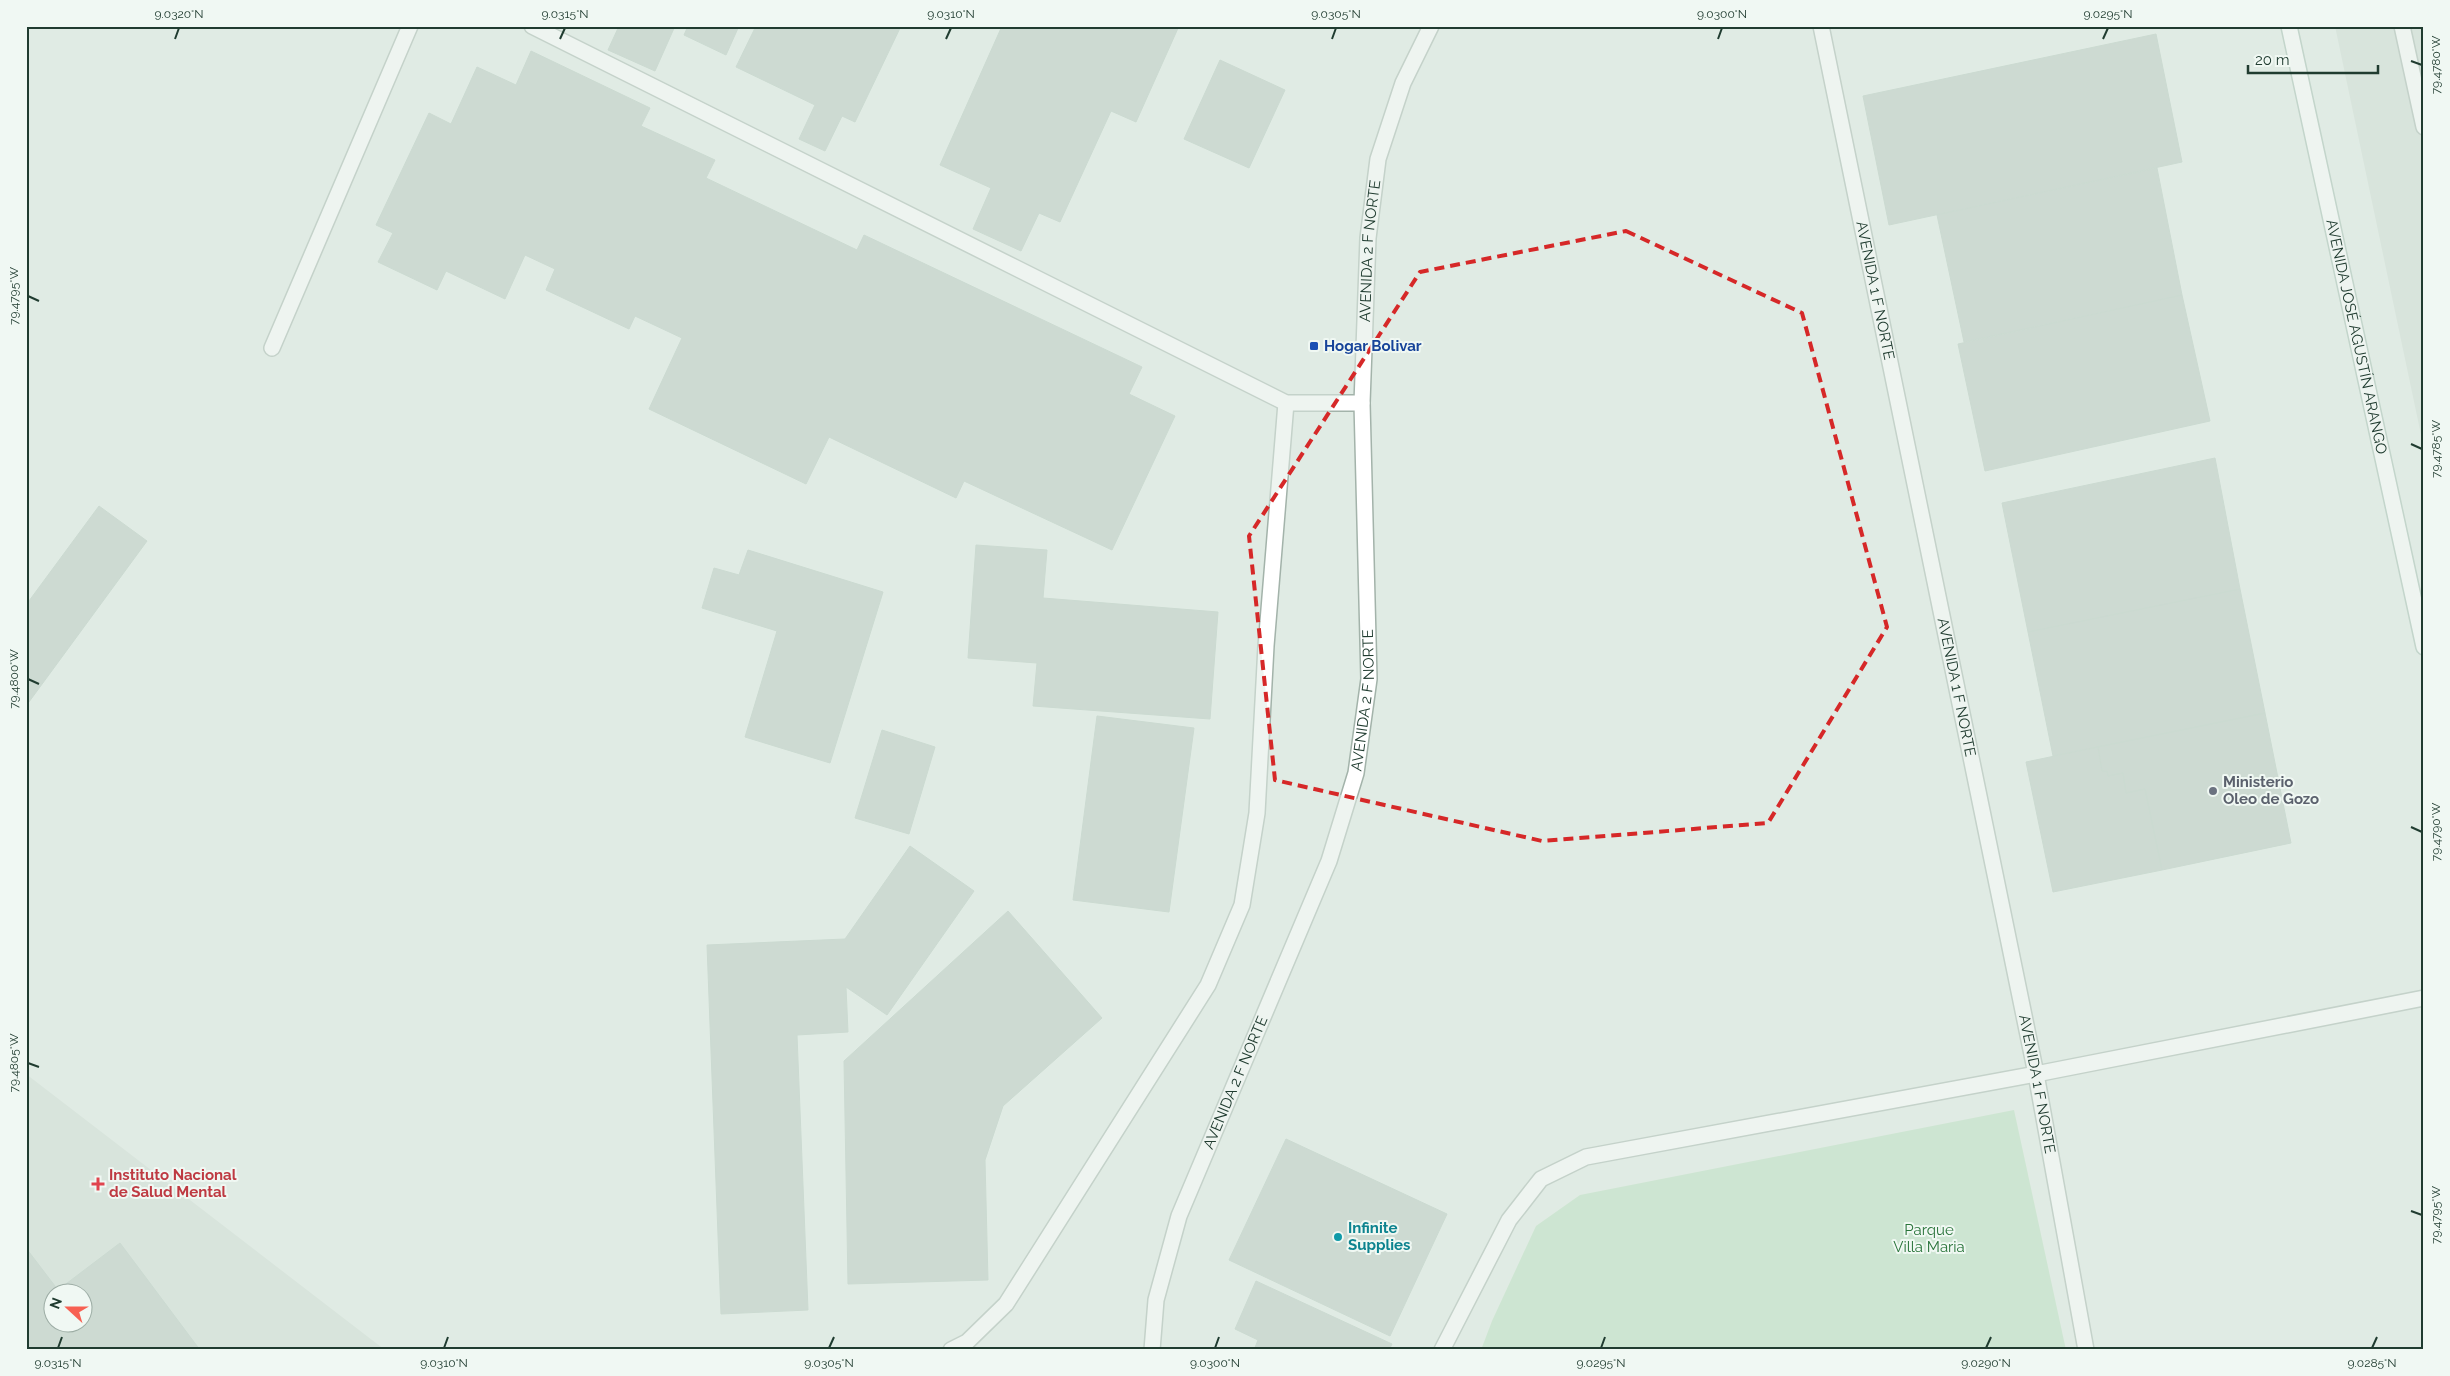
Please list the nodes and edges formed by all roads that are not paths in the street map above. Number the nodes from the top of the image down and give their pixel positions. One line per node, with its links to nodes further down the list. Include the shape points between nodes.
1 (410, 26): 8 (street)
2 (532, 26): 9 (street)
3 (1431, 26): 10 (street, AVENIDA 2 F NORTE, via 1403,83 1378,159 1368,238)
4 (1821, 26): 14 (street, AVENIDA 1 F NORTE)
5 (2289, 26): 11 (street, AVENIDA JOSÉ AGUSTÍN ARANGO)
6 (2402, 26): 7 (street)
7 (2424, 127)
8 (272, 348)
9 (1286, 403): 10 (street); 15 (street, via 1266,646 1257,812 1242,906 1208,985 1006,1304 967,1342)
10 (1362, 403): 16 (street, AVENIDA 2 F NORTE, via 1369,679 1356,773 1329,861 1179,1216 1156,1300)
11 (2421, 620): 12 (street, AVENIDA JOSÉ AGUSTÍN ARANGO)
12 (2424, 648)
13 (2424, 998): 14 (street)
14 (2036, 1074): 17 (street, via 1586,1157 1541,1179 1509,1220); 18 (street, AVENIDA 1 F NORTE)
15 (951, 1350)
16 (1152, 1350)
17 (1442, 1350)
18 (2086, 1350)

